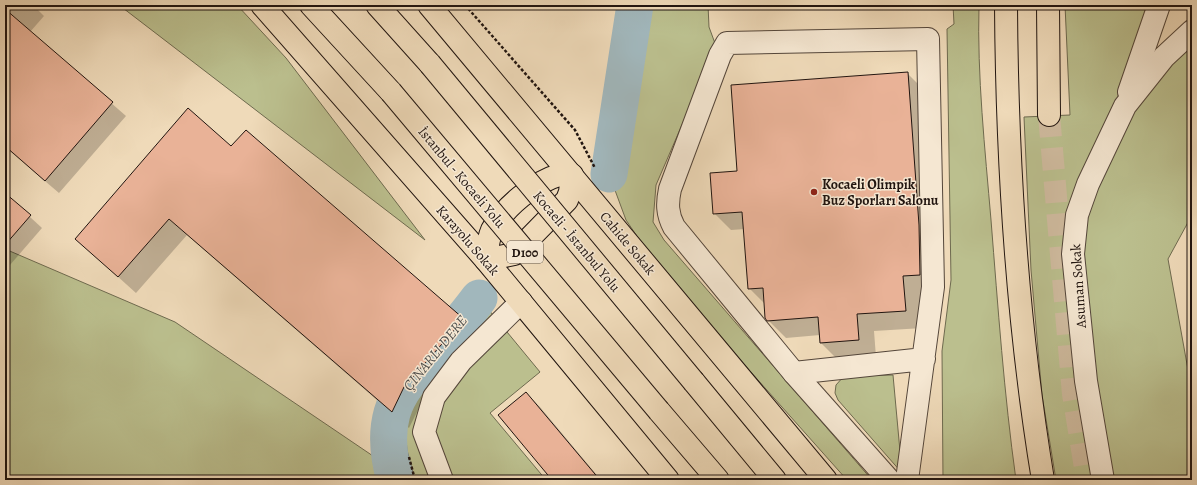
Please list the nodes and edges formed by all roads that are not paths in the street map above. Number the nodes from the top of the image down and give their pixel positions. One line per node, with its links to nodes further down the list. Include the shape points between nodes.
1 (262, 5): 14 (main road, Karayolu Sokak)
2 (311, 5): 23 (main road, İstanbul - Kocaeli Yolu / D100, bridge, via 391,92)
3 (377, 5): 24 (main road, Kocaeli - İstanbul Yolu, bridge, via 430,64)
4 (416, 5): 12 (main road, Cahide Sokak, via 543,155)
5 (429, 5): 12 (main road, Cahide Sokak)
6 (1006, 5): 29 (main road, via 1016,262 1024,348)
7 (1048, 5): 11 (main road)
8 (1159, 5): 10 (street)
9 (1192, 31): 10 (street, Asuman Sokak, via 1164,57)
10 (1124, 106): 30 (street, Asuman Sokak, via 1088,184 1077,215 1073,254 1086,381)
11 (1049, 115)
12 (563, 184): 13 (main road, via 536,185 509,208); 15 (main road); 25 (main road, Cahide Sokak); 26 (main road, Cahide Sokak)
13 (493, 229): 14 (main road); 16 (main road, via 488,240)
14 (465, 236): 16 (main road, Karayolu Sokak)
15 (514, 254): 16 (main road); 17 (main road)
16 (486, 260): 17 (main road, Karayolu Sokak)
17 (502, 280): 18 (main road, Karayolu Sokak)
18 (521, 302): 21 (street, via 461,360 434,397 424,432); 22 (main road, Karayolu Sokak)
19 (924, 359): 20 (street); 20 (street, via 933,287 928,39 727,43 720,55 670,189 668,216 682,238); 28 (street)
20 (794, 372): 27 (street)
21 (442, 480)
22 (668, 480)
23 (718, 480)
24 (775, 480)
25 (810, 480)
26 (826, 480)
27 (889, 480)
28 (907, 480)
29 (1042, 480)
30 (1103, 480)

